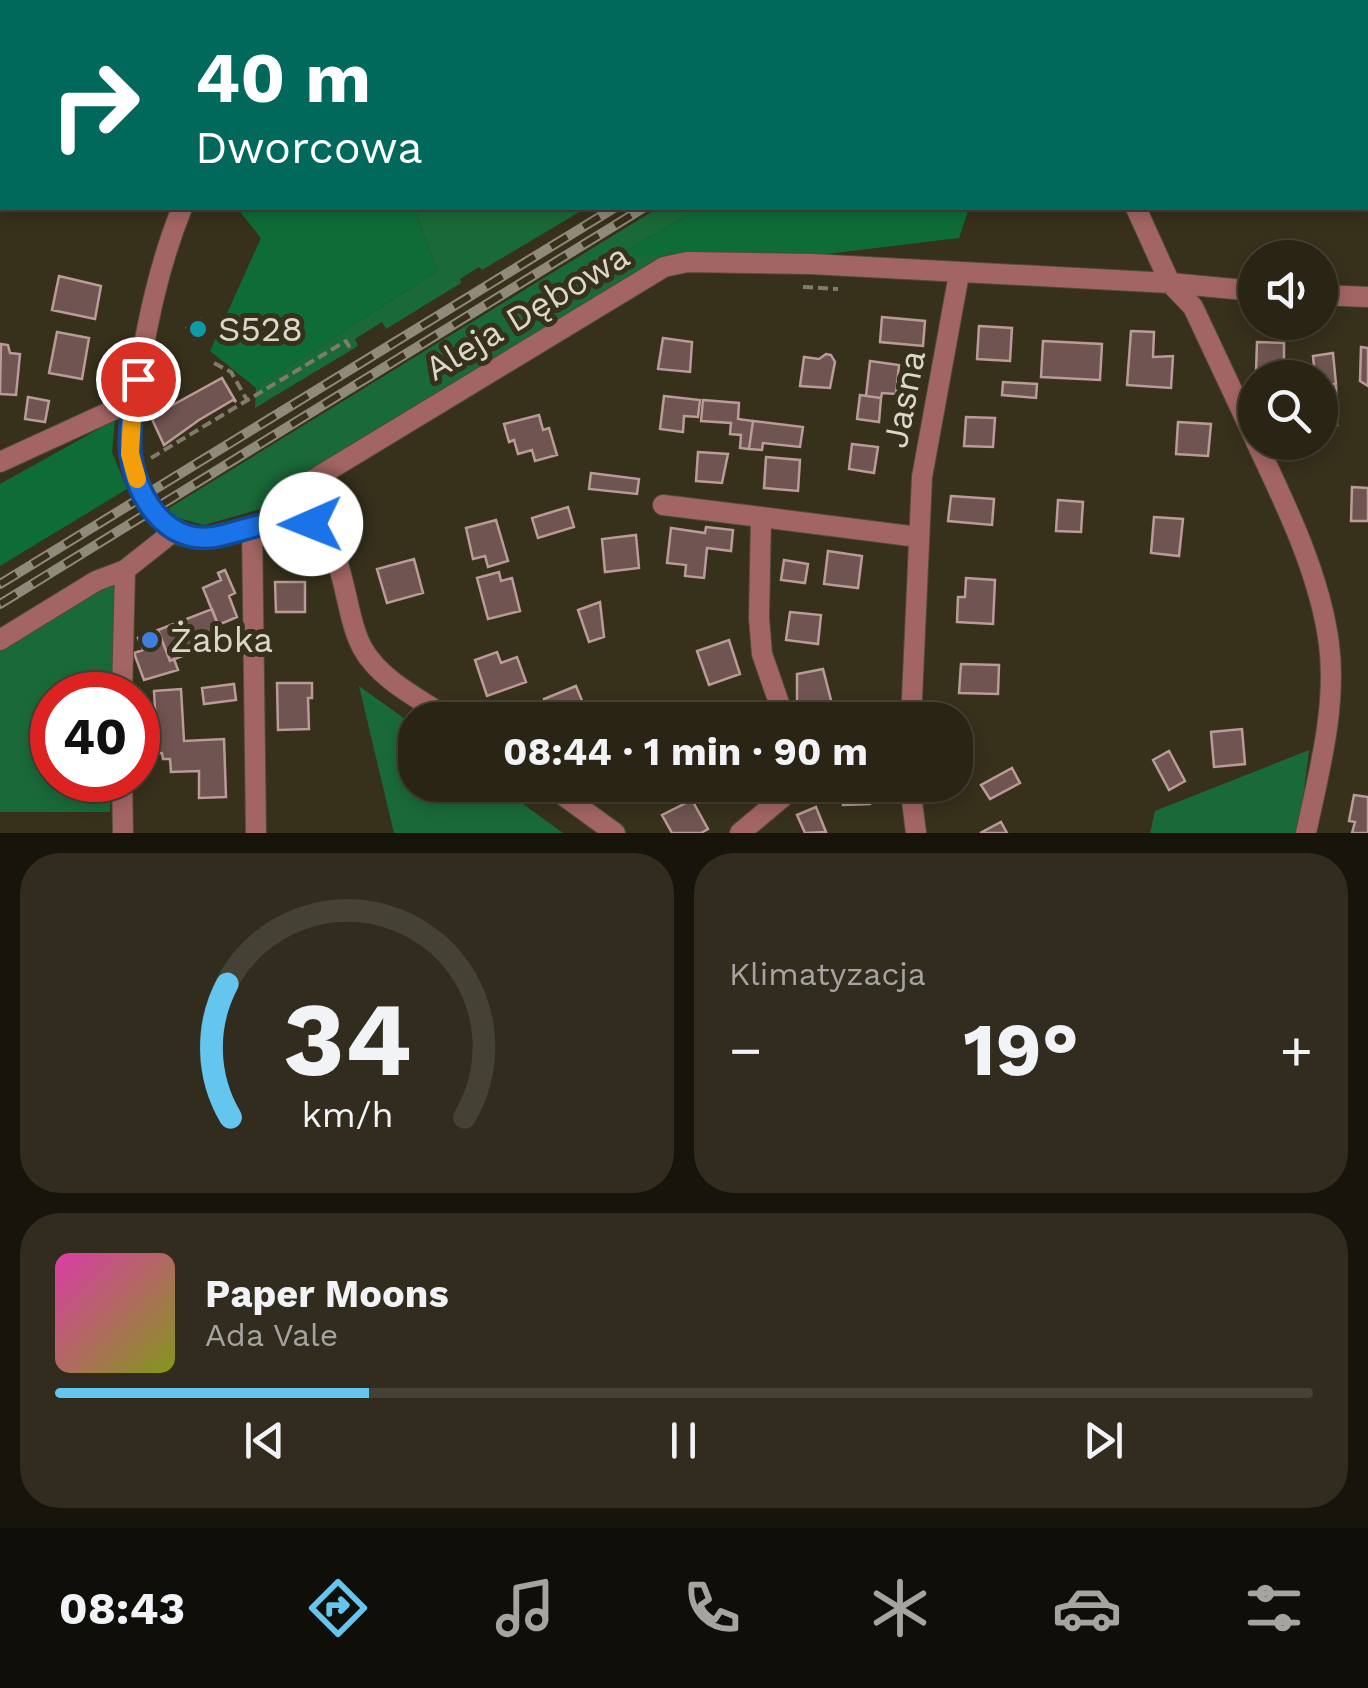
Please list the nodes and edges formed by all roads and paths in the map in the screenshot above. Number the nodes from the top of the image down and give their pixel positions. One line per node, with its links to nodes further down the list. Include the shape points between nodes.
1 (181, 210): 14 (street, via 155,290)
2 (1137, 210): 4 (street)
3 (960, 274): 4 (street, Aleja Dębowa); 22 (street, Aleja Dębowa, via 811,264 687,262 664,268 301,487); 25 (street, Jasna, via 922,478)
4 (1170, 283): 7 (street); 13 (street, via 1192,308)
5 (794, 286): 6 (path)
6 (848, 289)
7 (1238, 289)
8 (1338, 295): 9 (street)
9 (1368, 297)
10 (351, 350): 12 (path, via 346,341)
11 (214, 362): 12 (path, via 231,372)
12 (248, 400): 16 (path)
13 (1238, 404)
14 (133, 406): 18 (street); 19 (street)
15 (199, 420): 16 (path)
16 (203, 427): 19 (path)
17 (1264, 460): 41 (street, via 1314,580 1329,645 1324,747)
18 (0, 462)
19 (134, 468): 24 (street, via 153,510)
20 (662, 505): 21 (street)
21 (761, 517): 25 (street); 30 (street, via 758,618)
22 (293, 519): 23 (street); 29 (street, via 311,524 327,542 364,650)
23 (252, 527): 24 (street, via 213,537); 37 (street)
24 (172, 532): 26 (street)
25 (918, 537): 31 (street, Jasna)
26 (126, 570): 27 (street); 28 (street)
27 (0, 640)
28 (123, 672)
29 (424, 702)
30 (779, 702)
31 (912, 702)
32 (122, 802): 36 (street)
33 (572, 802): 38 (street)
34 (777, 802): 39 (street)
35 (912, 802): 40 (street)
36 (123, 833)
37 (256, 833)
38 (615, 833)
39 (740, 833)
40 (916, 833)
41 (1306, 833)

